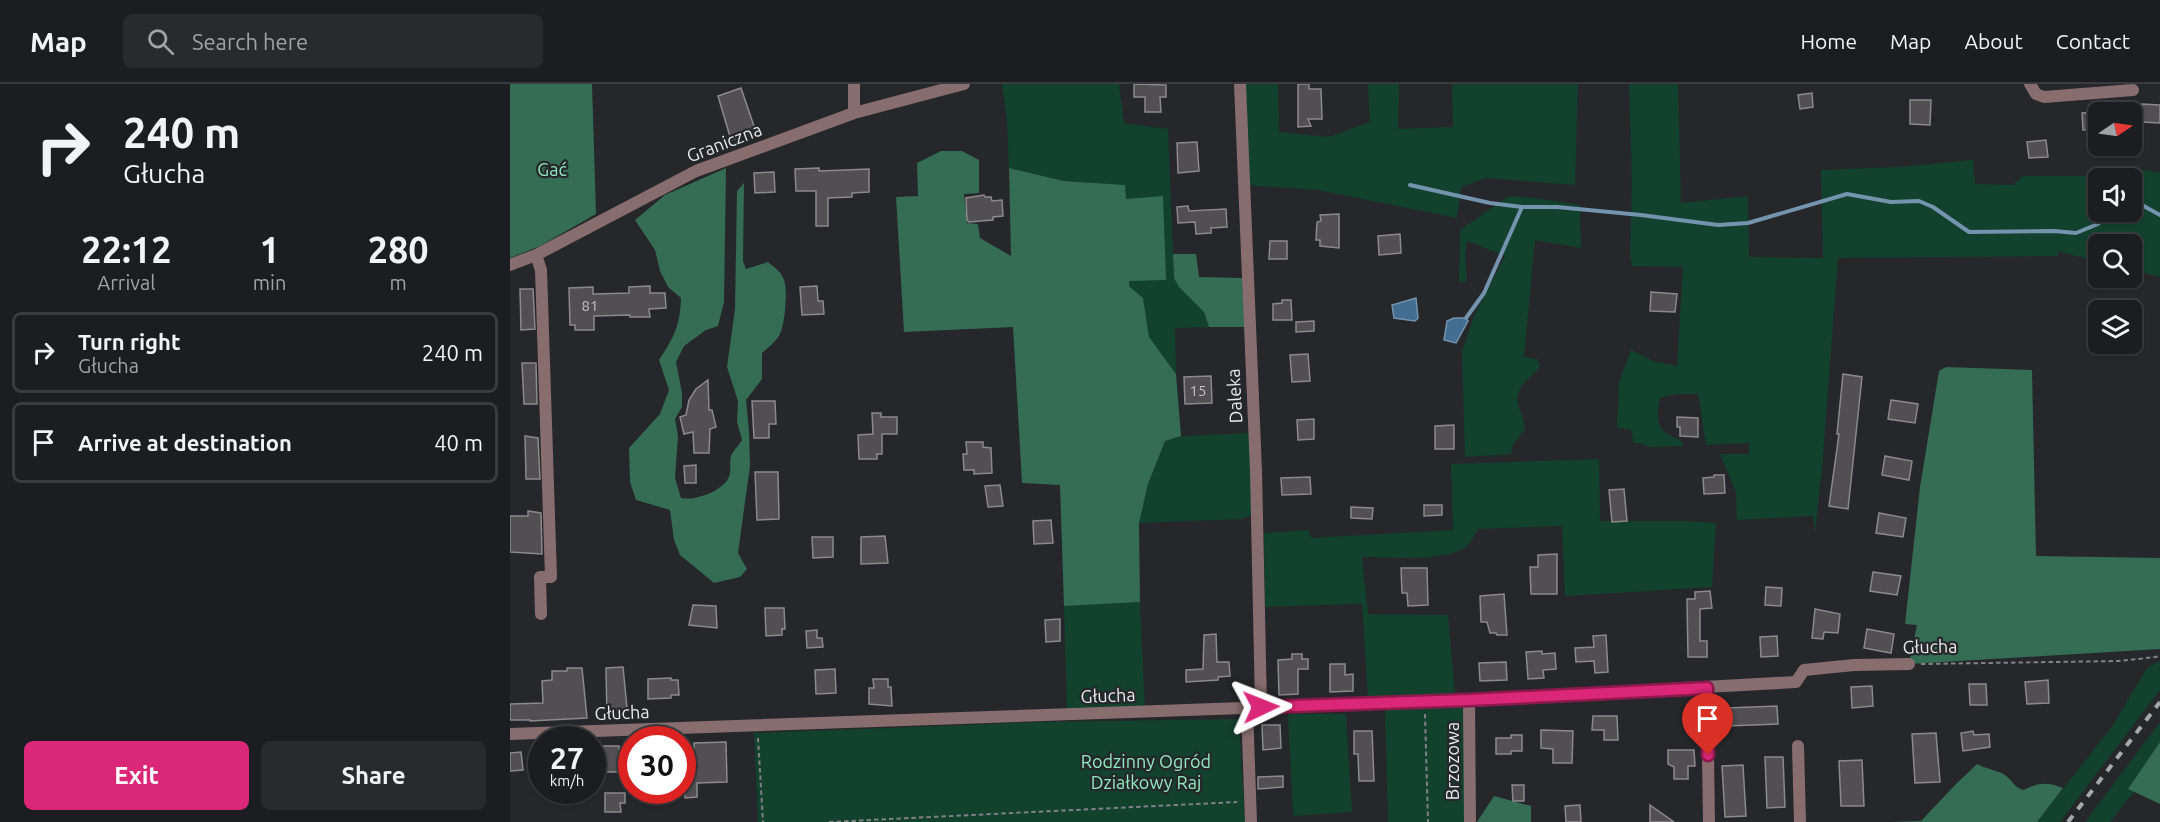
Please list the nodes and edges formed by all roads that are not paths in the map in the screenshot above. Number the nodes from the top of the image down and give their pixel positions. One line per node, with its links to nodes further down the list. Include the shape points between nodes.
1 (854, 84): 6 (street)
2 (964, 84): 6 (street, Graniczna)
3 (1240, 84): 13 (street, Daleka)
4 (2030, 84): 5 (street, via 2036,94 2044,97)
5 (2133, 90)
6 (854, 113): 7 (street, Graniczna, via 696,171)
7 (536, 255): 8 (street, Graniczna); 9 (street, via 541,270 551,577 540,577)
8 (510, 265)
9 (542, 614)
10 (1909, 664): 11 (street, Głucha, via 1804,670 1796,682)
11 (1707, 688): 12 (street, Głucha); 19 (street)
12 (1469, 700): 13 (street, Głucha); 18 (street, Brzozowa)
13 (1261, 707): 14 (street, Głucha)
14 (1247, 708): 15 (street, Głucha); 17 (street)
15 (510, 734)
16 (1798, 746): 20 (street)
17 (1251, 822)
18 (1470, 822)
19 (1709, 822)
20 (1800, 822)

